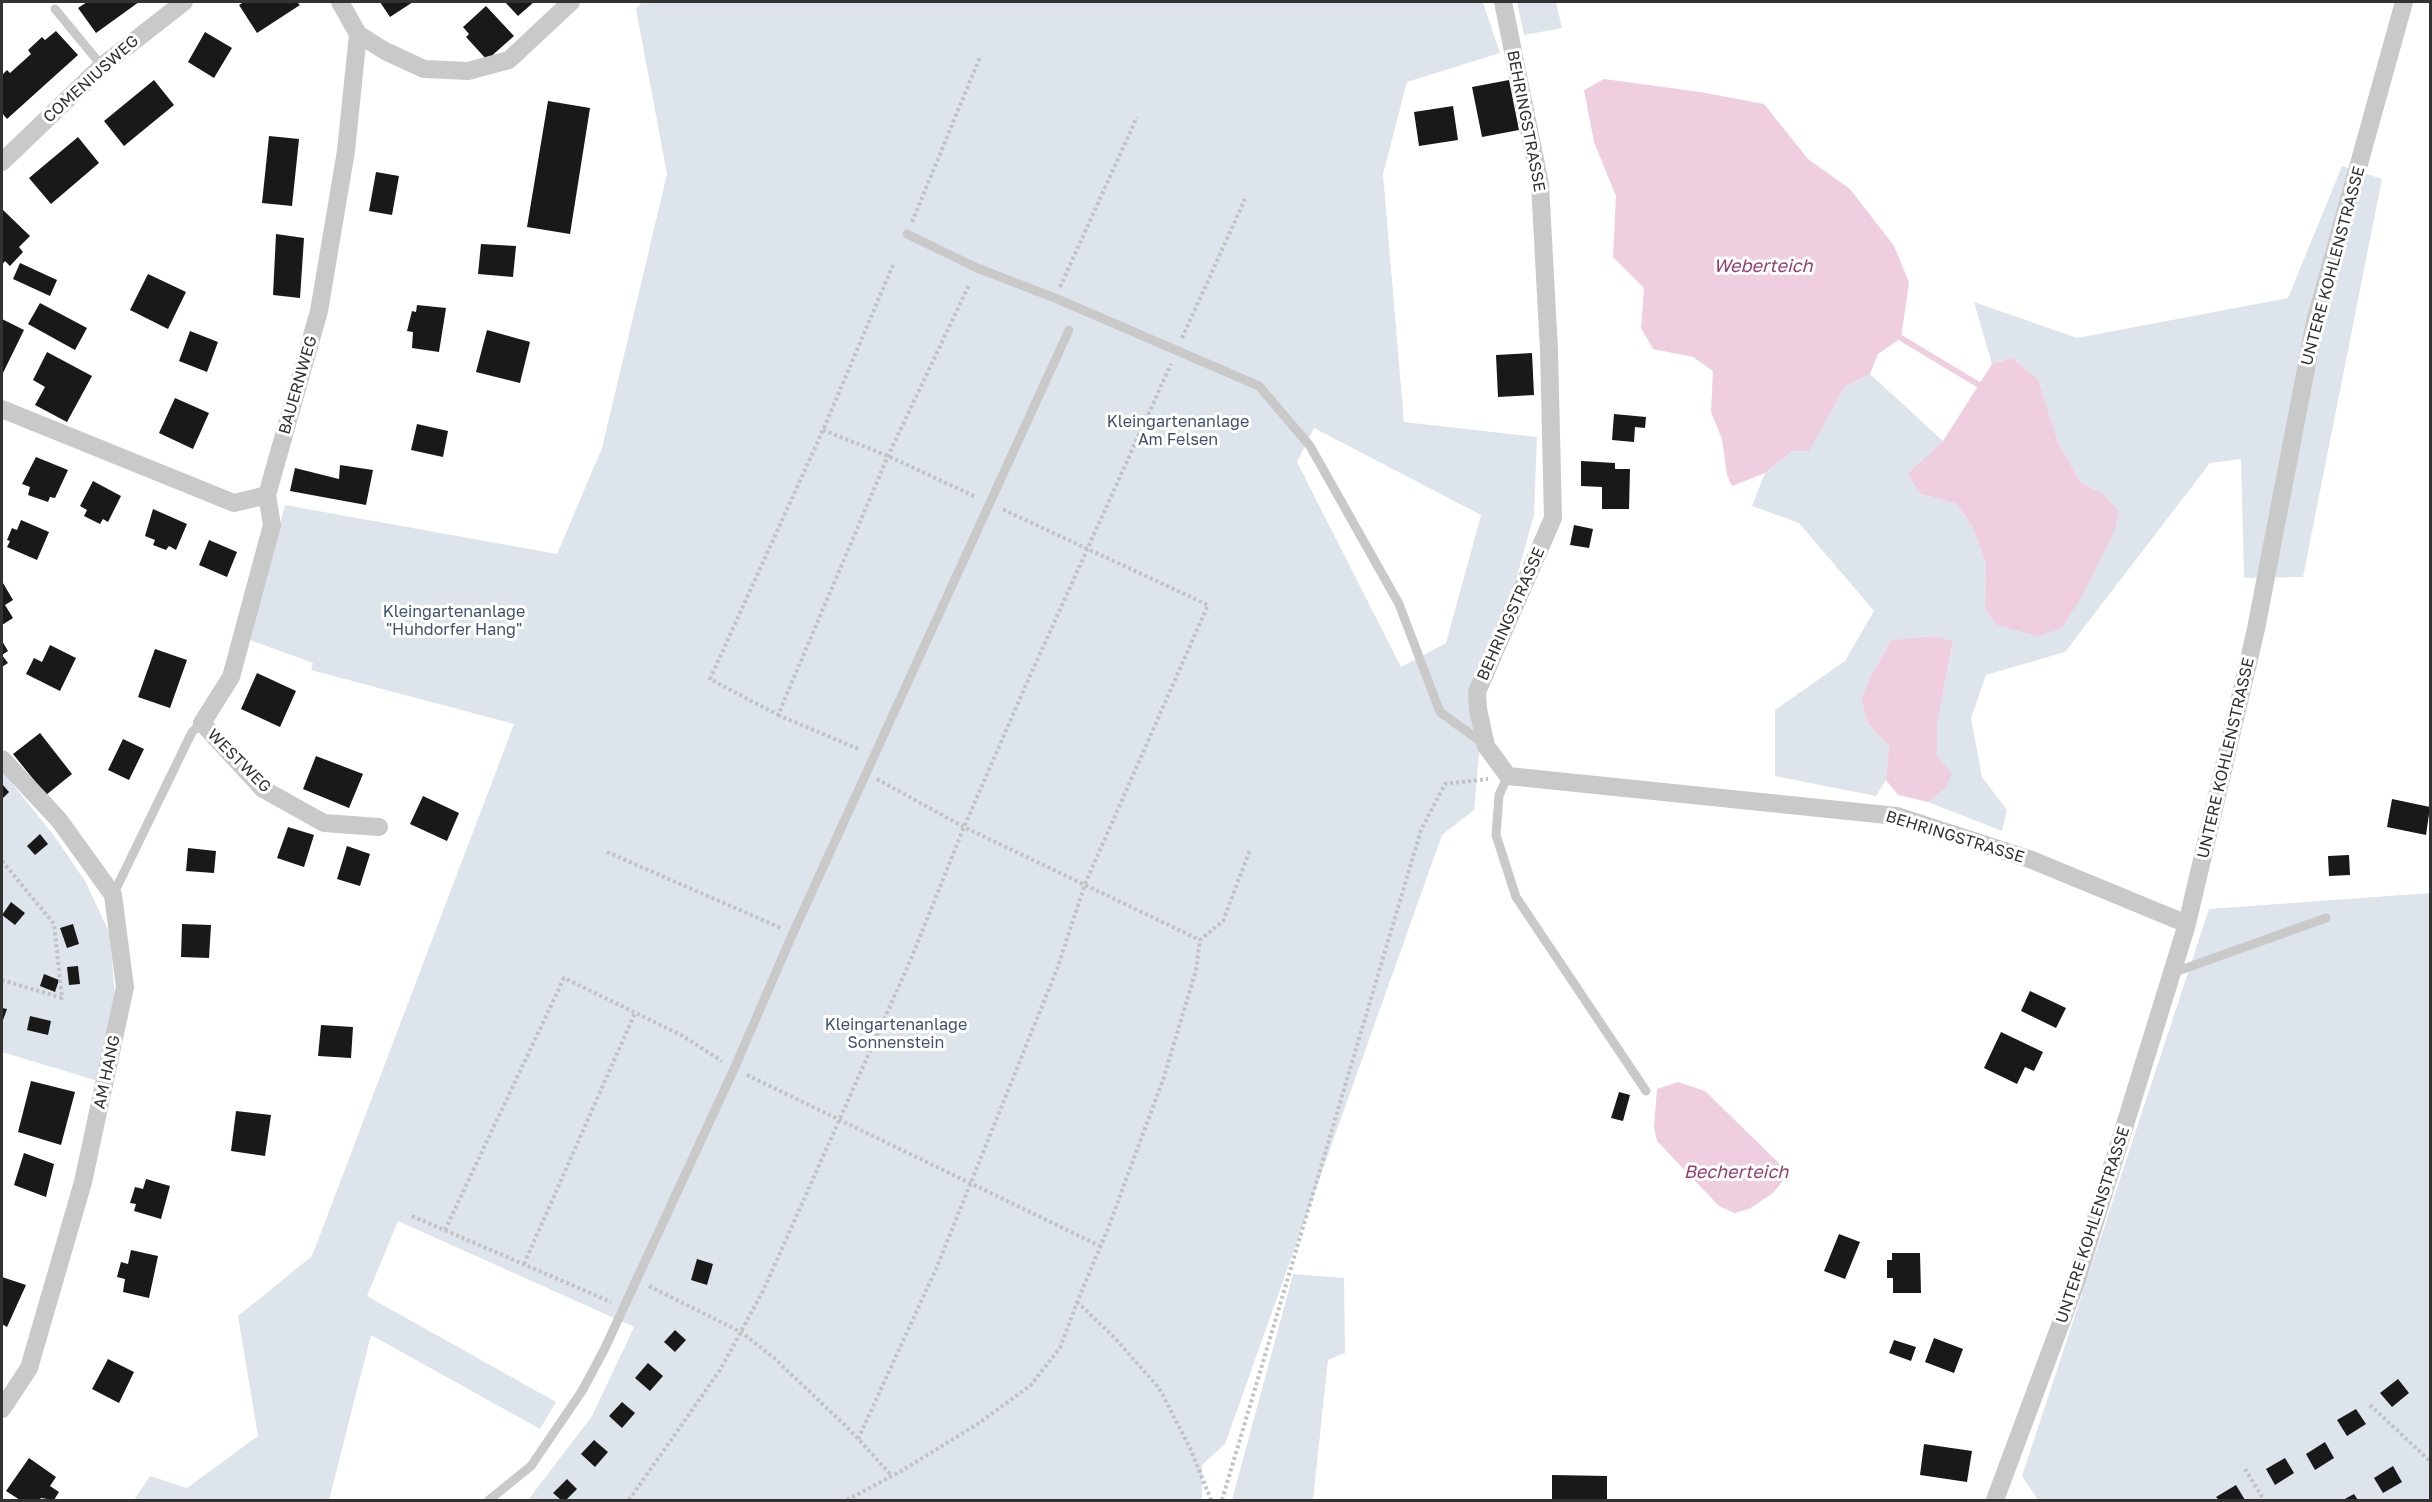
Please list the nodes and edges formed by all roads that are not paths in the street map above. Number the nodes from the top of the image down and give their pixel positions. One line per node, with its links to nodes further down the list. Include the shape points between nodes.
1 (184, 2): 8 (street, COMENIUSWEG)
2 (340, 2): 7 (street)
3 (571, 2): 7 (street, via 509,60 468,71 424,69)
4 (1503, 2): 15 (street, BEHRINGSTRASSE, via 1540,184 1553,518 1477,692)
5 (2404, 2): 21 (street, UNTERE KOHLENSTRASSE, via 2315,322 2256,629)
6 (55, 9): 8 (lane)
7 (358, 34): 13 (street, BAUERNWEG, via 346,151 319,311)
8 (102, 66): 9 (street, COMENIUSWEG)
9 (2, 162)
10 (907, 234): 15 (lane, via 977,268 1259,386 1310,446 1399,604 1440,712)
11 (1069, 330): 25 (lane, via 734,1069 582,1391 531,1466)
12 (2, 409): 13 (street, via 234,503)
13 (267, 495): 14 (street, BAUERNWEG, via 272,525 231,677)
14 (197, 728): 18 (street, WESTWEG, via 263,789 324,823); 19 (lane, BAUERNWEG)
15 (1486, 746): 17 (street, BEHRINGSTRASSE)
16 (2, 759): 19 (street, AM HANG, via 59,820)
17 (1508, 777): 21 (street, BEHRINGSTRASSE, via 1897,816 2032,860); 23 (lane, via 1499,795 1496,835 1516,897)
18 (379, 827)
19 (113, 896): 24 (street, AM HANG, via 125,987 123,998 83,1182 29,1368)
20 (2326, 918): 22 (lane)
21 (2187, 924): 22 (street, UNTERE KOHLENSTRASSE)
22 (2172, 973): 26 (street, UNTERE KOHLENSTRASSE, via 2077,1280)
23 (1646, 1091)
24 (2, 1409)
25 (489, 1500)
26 (1995, 1500)

